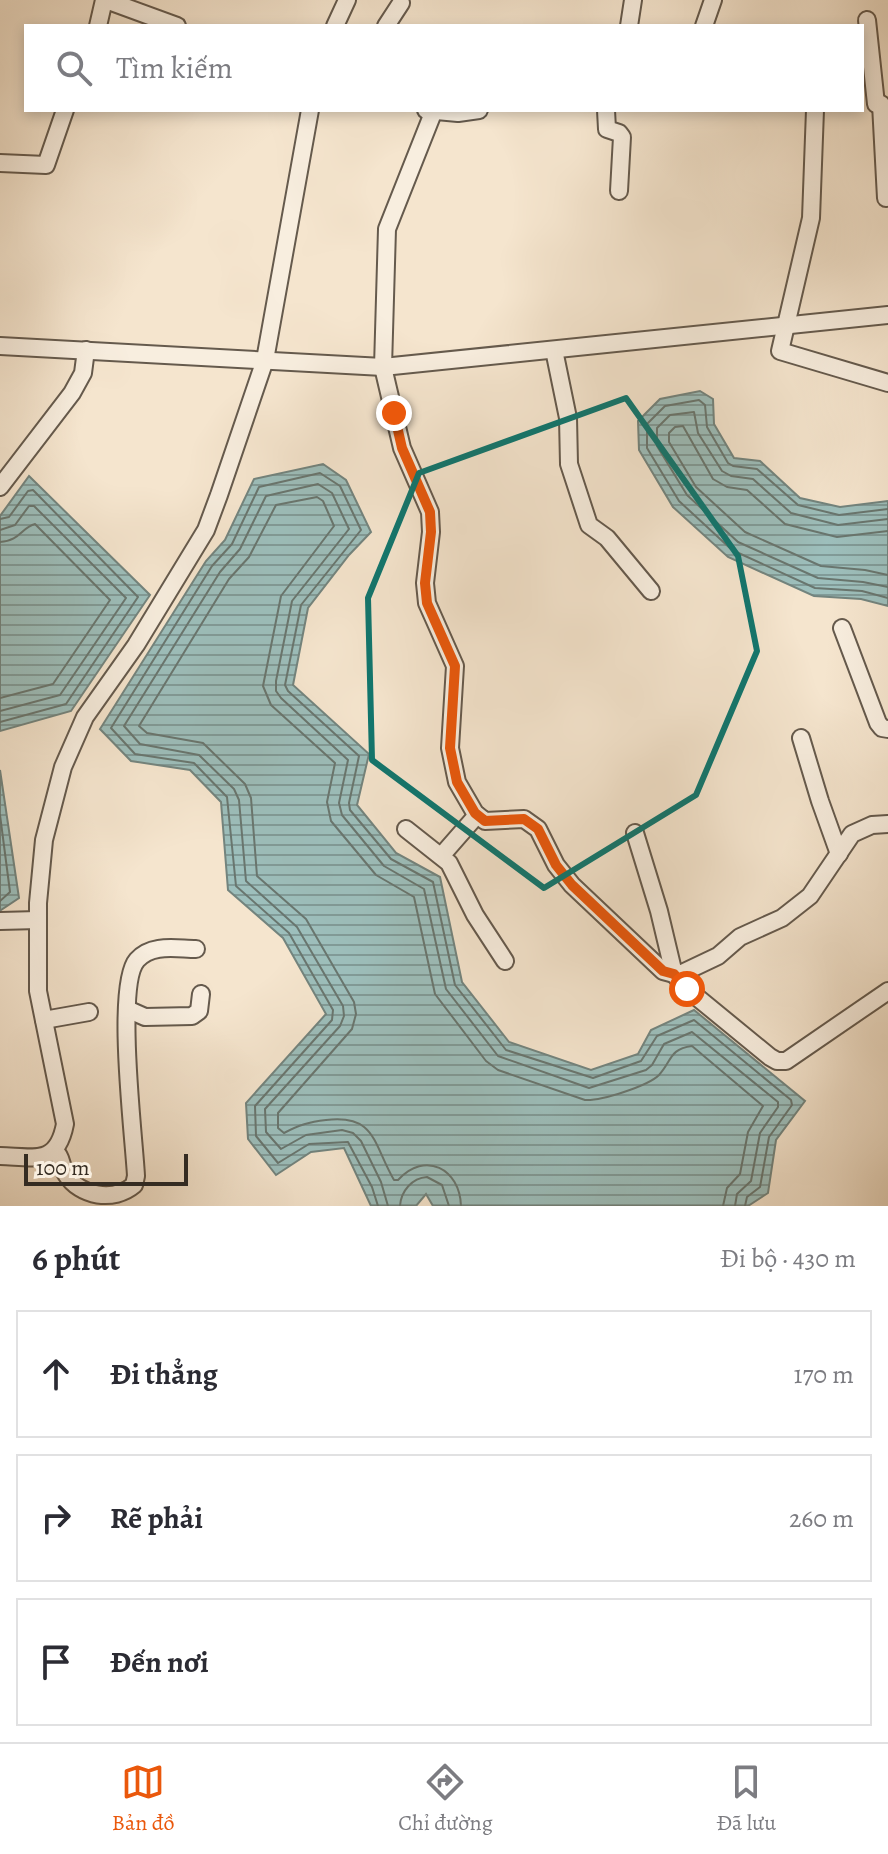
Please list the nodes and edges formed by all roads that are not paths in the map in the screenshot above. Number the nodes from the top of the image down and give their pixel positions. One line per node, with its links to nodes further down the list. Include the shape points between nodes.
1 (105, 0): 7 (street); 8 (street)
2 (347, 0): 9 (street)
3 (633, 0): 11 (street)
4 (713, 0): 12 (street)
5 (401, 3): 10 (street)
6 (867, 20): 13 (street)
7 (99, 24)
8 (171, 24)
9 (336, 24)
10 (387, 24)
11 (629, 24)
12 (705, 24)
13 (877, 104): 21 (street)
14 (64, 112): 19 (street, via 46,165)
15 (310, 112): 27 (street)
16 (429, 112): 28 (street, via 387,229)
17 (606, 112): 20 (street, via 607,129 622,137)
18 (815, 112): 23 (street, via 811,218)
19 (0, 163)
20 (619, 191)
21 (886, 198)
22 (888, 315): 23 (street)
23 (786, 326): 26 (street); 29 (street, via 780,351)
24 (0, 346): 25 (street)
25 (86, 350): 27 (street); 30 (street, via 83,373 72,393)
26 (554, 350): 28 (street); 31 (street, via 568,418 569,464 589,525 607,538)
27 (265, 360): 28 (street); 41 (street, via 206,530 85,717 63,767 44,840)
28 (383, 367): 35 (street, via 402,448 430,512 427,603 455,666 450,748 457,782)
29 (888, 383)
30 (0, 487)
31 (651, 591)
32 (842, 628): 33 (street, via 878,723)
33 (888, 729)
34 (801, 738): 39 (street)
35 (477, 815): 40 (street); 45 (street, via 485,821 524,819 538,829 572,885 663,971)
36 (888, 824): 39 (street, via 852,834)
37 (406, 829): 40 (street)
38 (635, 833): 45 (street)
39 (839, 854): 45 (street, via 810,896 782,918 740,937 718,956)
40 (442, 855): 44 (street)
41 (38, 920): 42 (street); 50 (street, via 38,991)
42 (0, 921)
43 (196, 949): 48 (street, via 162,948 143,955 130,973)
44 (505, 961)
45 (674, 974): 46 (street, via 777,1061 786,1061)
46 (888, 991)
47 (201, 994): 48 (street, via 199,1011 192,1016 145,1017)
48 (127, 1009): 51 (street, via 134,1185 105,1195 83,1189 68,1177)
49 (89, 1012): 50 (street)
50 (44, 1020): 51 (street, via 65,1124)
51 (55, 1151): 52 (street, via 45,1157)
52 (0, 1156)

